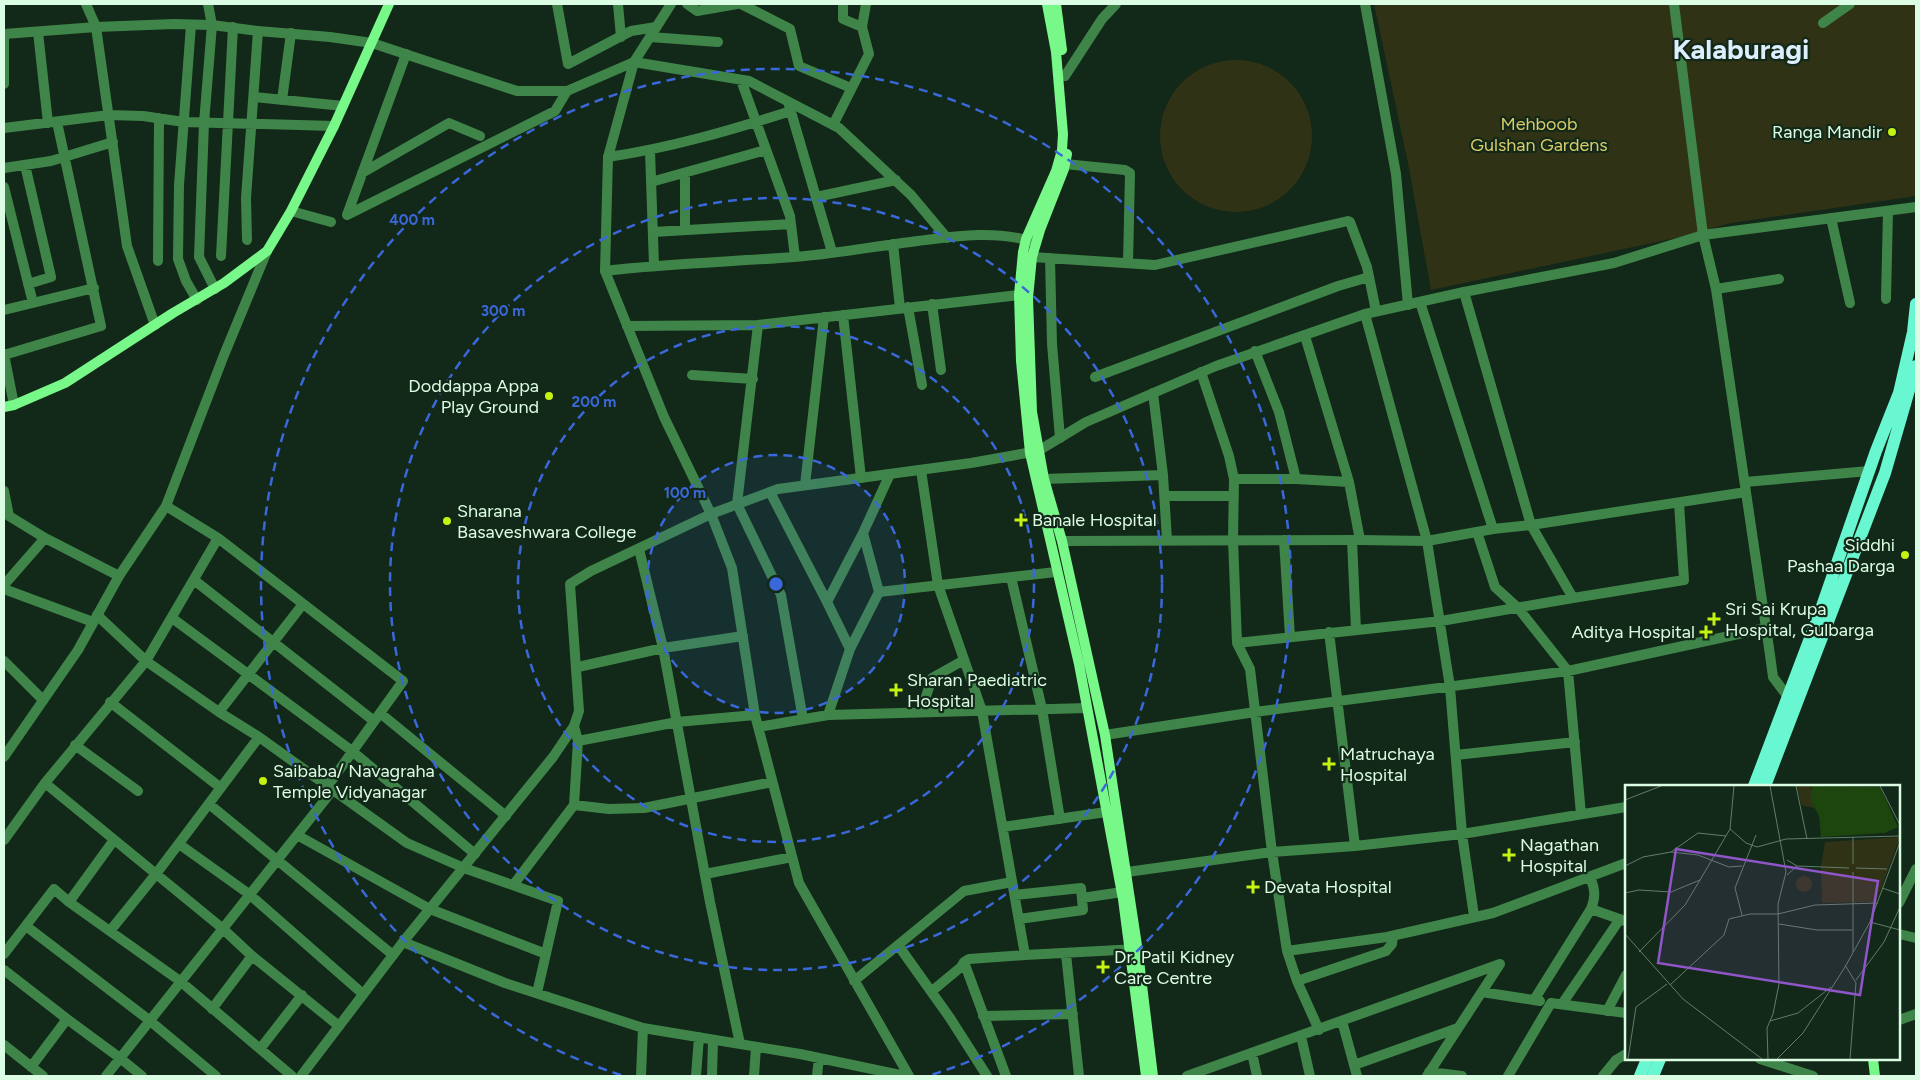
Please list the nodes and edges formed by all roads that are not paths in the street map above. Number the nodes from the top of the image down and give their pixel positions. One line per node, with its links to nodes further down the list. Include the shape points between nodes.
1 (86, 4): 21 (street)
2 (208, 4): 20 (street)
3 (390, 4): 32 (main road)
4 (557, 4): 29 (street, via 568,64)
5 (618, 4): 29 (street)
6 (670, 4): 24 (street)
7 (687, 4): 8 (street, via 697,11)
8 (737, 4)
9 (741, 4): 38 (street, via 790,29 799,66)
10 (843, 4): 22 (street, via 843,19)
11 (866, 4): 22 (street)
12 (1047, 4): 81 (main road, via 1056,52 1062,150)
13 (1056, 4): 35 (main road)
14 (1116, 4): 35 (street, via 1102,19)
15 (1365, 4): 107 (street, via 1396,174)
16 (1674, 4): 78 (street)
17 (1850, 4): 18 (street)
18 (1823, 23)
19 (192, 25): 20 (street); 21 (street); 47 (street)
20 (212, 25): 23 (street); 49 (street)
21 (96, 27): 26 (street); 44 (street)
22 (862, 27): 38 (street, via 869,54)
23 (233, 28): 25 (street); 50 (street)
24 (656, 28): 29 (street, via 631,31); 30 (street)
25 (258, 31): 27 (street); 40 (street)
26 (38, 32): 28 (street); 46 (street)
27 (291, 33): 32 (street); 41 (street)
28 (4, 34): 37 (street)
29 (621, 37)
30 (650, 37): 31 (street); 34 (street)
31 (718, 42)
32 (372, 43): 33 (street); 42 (main road)
33 (406, 54): 39 (street, via 517,91); 64 (street)
34 (634, 62): 36 (street); 39 (street); 59 (street)
35 (1065, 76): 61 (main road, via 1069,114)
36 (741, 80): 43 (street, via 749,81); 48 (street)
37 (4, 84)
38 (852, 88): 52 (street)
39 (567, 91): 64 (street, via 555,111 347,215)
40 (254, 97): 41 (street); 51 (street)
41 (282, 100): 42 (street)
42 (343, 106): 53 (main road)
43 (789, 106): 48 (street); 52 (street); 69 (street)
44 (109, 115): 45 (street); 46 (street); 56 (street)
45 (159, 118): 47 (street); 89 (street)
46 (52, 122): 54 (street); 60 (street)
47 (184, 122): 49 (street); 102 (street, via 178,259)
48 (756, 122): 57 (street); 58 (street)
49 (204, 123): 50 (street); 97 (street, via 199,257)
50 (228, 123): 51 (street); 85 (street)
51 (252, 125): 53 (street); 80 (street)
52 (833, 125): 66 (street)
53 (334, 126): 71 (main road)
54 (4, 128)
55 (480, 136): 64 (street, via 449,123)
56 (113, 142): 60 (street); 115 (street, via 127,246)
57 (766, 150): 65 (street); 75 (street)
58 (650, 151): 59 (street); 67 (street)
59 (608, 157): 92 (street)
60 (65, 158): 62 (street); 96 (street)
61 (1065, 164): 81 (main road); 90 (street, via 1130,173)
62 (25, 165): 63 (street); 95 (street, via 51,278)
63 (4, 168)
64 (362, 173)
65 (685, 173): 67 (street); 76 (street)
66 (896, 180): 69 (street); 79 (street)
67 (651, 182): 77 (street)
68 (4, 187): 95 (street)
69 (816, 196): 84 (street)
70 (1916, 207): 72 (street)
71 (291, 211): 74 (street); 83 (main road)
72 (1888, 211): 73 (street); 101 (street)
73 (1831, 218): 78 (street); 104 (street)
74 (331, 222)
75 (791, 224): 76 (street); 86 (street)
76 (685, 230): 77 (street)
77 (653, 232): 91 (street)
78 (1703, 235): 98 (street); 99 (street, via 1614,263)
79 (947, 238): 81 (street, via 1004,235); 82 (street)
80 (246, 240)
81 (1032, 241): 87 (main road); 100 (main road, via 1020,274)
82 (893, 244): 84 (street); 109 (street)
83 (267, 252): 97 (main road); 150 (street)
84 (832, 252): 86 (street)
85 (222, 256)
86 (795, 257): 91 (street)
87 (1032, 257): 88 (street); 132 (main road, via 1028,307)
88 (1050, 258): 90 (street); 131 (street, via 1052,344)
89 (158, 260)
90 (1128, 263): 93 (street, via 1155,265 1348,221)
91 (654, 265): 92 (street)
92 (605, 271): 117 (street)
93 (1369, 278): 111 (street); 125 (street, via 1338,286)
94 (1780, 279): 98 (street)
95 (28, 284): 105 (street)
96 (94, 288): 105 (street); 120 (street, via 102,326)
97 (215, 289): 102 (main road)
98 (1716, 289): 143 (street)
99 (1464, 292): 103 (street); 152 (street)
100 (1019, 294): 106 (street); 132 (main road, via 1021,361)
101 (1886, 299)
102 (197, 300): 115 (main road)
103 (1420, 302): 107 (street); 153 (street)
104 (1850, 302)
105 (33, 303): 110 (street)
106 (932, 304): 109 (street); 122 (street)
107 (1408, 304): 111 (street)
108 (1916, 304): 129 (main road)
109 (904, 307): 113 (street); 127 (street)
110 (4, 310)
111 (1376, 311): 112 (street)
112 (1365, 314): 118 (street); 163 (street)
113 (843, 315): 114 (street); 137 (street)
114 (824, 317): 116 (street); 142 (street)
115 (154, 325): 130 (main road, via 65,383)
116 (758, 325): 117 (street); 126 (street)
117 (628, 326): 151 (street, via 664,417)
118 (1305, 336): 119 (street); 141 (street)
119 (1255, 351): 123 (street); 140 (street, via 1279,412)
120 (4, 355): 130 (street)
121 (1916, 366): 129 (main road)
122 (941, 370)
123 (1201, 372): 128 (street); 139 (street)
124 (692, 375): 126 (street)
125 (1094, 377)
126 (753, 379): 149 (street)
127 (922, 385)
128 (1153, 393): 131 (street, via 1086,422); 136 (street)
129 (1908, 394): 134 (main road); 224 (main road, via 1885,473)
130 (9, 406)
131 (1060, 438): 132 (street)
132 (1034, 452): 133 (street); 138 (main road); 165 (main road)
133 (921, 470): 135 (street); 170 (street)
134 (1869, 471): 143 (street); 196 (main road)
135 (890, 474): 137 (street); 155 (street)
136 (1163, 475): 138 (street); 146 (street)
137 (861, 478): 142 (street)
138 (1044, 479): 162 (main road)
139 (1234, 479): 140 (street); 147 (street)
140 (1296, 479): 141 (street)
141 (1348, 482): 161 (street)
142 (805, 485): 145 (street)
143 (1746, 487): 148 (street); 180 (street)
144 (4, 491): 156 (street, via 9,516)
145 (770, 492): 149 (street); 174 (street)
146 (1165, 496): 147 (street); 158 (street)
147 (1234, 496): 159 (street)
148 (1679, 503): 152 (street); 173 (street, via 1684,580)
149 (737, 504): 151 (street); 209 (street, via 781,595)
150 (166, 506): 157 (street); 166 (street)
151 (711, 514): 164 (street); 183 (street, via 732,568)
152 (1531, 525): 153 (street); 173 (street)
153 (1493, 528): 154 (street)
154 (1477, 532): 163 (street); 176 (street, via 1495,587)
155 (863, 533): 172 (street); 174 (street)
156 (45, 538): 166 (street); 169 (street)
157 (218, 538): 168 (street); 175 (street)
158 (1167, 540): 159 (street); 162 (street)
159 (1233, 540): 160 (street); 186 (street)
160 (1284, 540): 161 (street); 184 (street)
161 (1356, 540): 163 (street); 181 (street)
162 (1062, 541): 213 (main road)
163 (1427, 541): 179 (street)
164 (638, 549): 187 (street); 192 (street, via 570,584)
165 (1056, 572): 167 (street); 200 (main road)
166 (119, 576): 178 (street)
167 (1011, 577): 170 (street); 201 (street)
168 (194, 580): 177 (street); 185 (street)
169 (4, 585)
170 (938, 585): 172 (street); 189 (street)
171 (4, 589): 178 (street)
172 (879, 592): 188 (street)
173 (1574, 598): 176 (street)
174 (827, 602): 188 (street)
175 (303, 604): 185 (street); 208 (street, via 403,681)
176 (1518, 608): 179 (street); 193 (street)
177 (172, 618): 191 (street); 194 (street)
178 (95, 619): 191 (street); 197 (street)
179 (1441, 621): 181 (street); 195 (street)
180 (1766, 628): 193 (street); 196 (street, via 1773,676)
181 (1356, 630): 182 (street)
182 (1329, 632): 184 (street); 198 (street)
183 (743, 636): 187 (street); 206 (street)
184 (1290, 636): 186 (street)
185 (274, 642): 194 (street); 208 (street)
186 (1237, 643): 205 (street, via 1250,669)
187 (663, 648): 192 (street); 210 (street)
188 (850, 649): 207 (street)
189 (964, 660): 202 (street); 204 (street, via 932,678)
190 (4, 661): 197 (street)
191 (146, 661): 199 (street); 203 (street)
192 (578, 667): 211 (street, via 580,711)
193 (1568, 671): 195 (street); 216 (street)
194 (249, 675): 203 (street); 218 (street)
195 (1450, 688): 198 (street); 219 (street)
196 (1788, 697): 223 (main road)
197 (43, 700): 220 (street)
198 (1336, 701): 205 (street); 242 (street)
199 (110, 702): 217 (street); 225 (street)
200 (1088, 708): 201 (street); 232 (main road)
201 (1042, 709): 202 (street); 235 (street)
202 (982, 710): 204 (street); 236 (street)
203 (220, 712): 214 (street)
204 (921, 712): 207 (street)
205 (1255, 712): 213 (street); 243 (street)
206 (755, 715): 210 (street); 212 (street)
207 (828, 715): 209 (street)
208 (377, 717): 218 (street); 234 (street)
209 (803, 719): 212 (street)
210 (677, 722): 215 (street); 228 (street)
211 (574, 726): 215 (street); 234 (street)
212 (758, 727): 221 (street)
213 (1104, 735): 250 (main road)
214 (259, 737): 225 (street); 226 (street)
215 (578, 741): 230 (street)
216 (1575, 742): 219 (street); 233 (street)
217 (75, 745): 222 (street); 227 (street)
218 (352, 751): 226 (street); 244 (street)
219 (1456, 754): 237 (street)
220 (4, 756)
221 (772, 782): 228 (street); 245 (street)
222 (45, 783): 239 (street); 240 (street)
223 (1754, 785)
224 (1765, 785)
225 (221, 788): 229 (street)
226 (330, 789): 238 (street); 248 (street, via 407,843)
227 (138, 792)
228 (691, 799): 230 (street, via 644,808); 252 (street)
229 (208, 804): 241 (street); 246 (street)
230 (574, 805): 255 (street)
231 (1625, 807): 233 (street)
232 (1106, 812): 235 (street); 250 (main road)
233 (1581, 814): 237 (street)
234 (506, 816): 244 (street)
235 (1060, 819): 236 (street)
236 (1002, 827): 254 (street)
237 (1462, 834): 242 (street); 264 (street)
238 (297, 835): 246 (street); 262 (street)
239 (4, 840)
240 (114, 840): 251 (street); 261 (street)
241 (178, 844): 251 (street); 257 (street)
242 (1355, 846): 243 (street)
243 (1272, 852): 250 (street); 276 (street)
244 (475, 854): 248 (street)
245 (792, 857): 252 (street); 286 (street, via 799,883)
246 (277, 859): 257 (street); 280 (street)
247 (1625, 864): 253 (street)
248 (464, 868): 255 (street); 262 (street)
249 (1916, 869): 260 (street)
250 (1122, 873): 256 (main road); 275 (main road)
251 (156, 874): 268 (street); 269 (street)
252 (705, 874): 314 (street)
253 (1590, 877): 263 (street, via 1595,892); 264 (street, via 1493,913)
254 (1012, 882): 258 (street); 274 (street, via 964,891)
255 (514, 884): 278 (street, via 558,900)
256 (1122, 892): 259 (street); 275 (main road)
257 (249, 894): 268 (street); 292 (street)
258 (1015, 895): 259 (street, via 1082,888); 265 (street)
259 (1082, 898): 265 (street, via 1083,910)
260 (1900, 901)
261 (69, 902): 267 (street, via 54,889); 269 (street)
262 (430, 909): 273 (street); 278 (street)
263 (1591, 910): 266 (street); 294 (street)
264 (1474, 916): 271 (street)
265 (1019, 920): 281 (street)
266 (1623, 920): 296 (street)
267 (26, 926): 277 (street); 304 (street)
268 (222, 928): 282 (street); 288 (street)
269 (110, 931): 288 (street)
270 (1900, 934): 272 (street)
271 (1393, 936): 276 (street); 287 (street, via 1386,951)
272 (1916, 938)
273 (404, 942): 280 (street); 291 (street)
274 (898, 945): 286 (street); 289 (street)
275 (1134, 950): 279 (street); 346 (main road); 347 (main road)
276 (1287, 951): 287 (street)
277 (4, 954)
278 (546, 954): 291 (street)
279 (1066, 954): 281 (street); 300 (street)
280 (393, 955): 292 (street)
281 (1025, 955): 283 (street)
282 (252, 956): 293 (street); 297 (street)
283 (964, 962): 289 (street); 302 (street)
284 (4, 970): 303 (street)
285 (1625, 977): 298 (street)
286 (854, 981): 342 (street)
287 (1297, 981): 310 (street)
288 (180, 982): 297 (street); 304 (street)
289 (932, 992): 343 (street)
290 (1482, 992): 294 (street); 306 (street, via 1500,964); 309 (street)
291 (536, 993): 308 (street)
292 (363, 994): 307 (street)
293 (302, 996): 307 (street); 317 (street)
294 (1534, 1000): 295 (street)
295 (1551, 1003): 296 (street); 353 (street)
296 (1562, 1004): 298 (street)
297 (212, 1009): 317 (street)
298 (1607, 1011): 299 (street)
299 (1625, 1013)
300 (1073, 1014): 302 (street); 345 (street)
301 (1916, 1014): 305 (street)
302 (983, 1016): 344 (street)
303 (67, 1019): 320 (street); 327 (street)
304 (149, 1020): 320 (street); 333 (street)
305 (1900, 1020)
306 (1342, 1021): 310 (street); 326 (street)
307 (339, 1026): 335 (street)
308 (643, 1028): 312 (street); 336 (street)
309 (1458, 1028): 326 (street); 329 (street)
310 (1319, 1030): 311 (street)
311 (1300, 1036): 318 (street); 350 (street)
312 (699, 1037): 313 (street); 337 (street)
313 (713, 1040): 314 (street); 338 (street)
314 (740, 1044): 316 (street)
315 (4, 1046): 327 (street)
316 (756, 1047): 321 (street); 339 (street)
317 (260, 1049): 334 (street)
318 (1252, 1053): 328 (street); 349 (street)
319 (1625, 1055): 354 (street)
320 (120, 1058): 331 (street); 332 (street)
321 (819, 1058): 340 (street); 341 (street)
322 (1647, 1060): 355 (main road)
323 (1660, 1060): 356 (main road)
324 (1763, 1060): 357 (street)
325 (1873, 1060): 358 (main road)
326 (1354, 1065): 351 (street)
327 (31, 1067): 330 (street)
328 (1207, 1072): 348 (street)
329 (1428, 1074): 352 (street)
330 (43, 1076)
331 (106, 1076)
332 (142, 1076)
333 (216, 1076)
334 (292, 1076)
335 (301, 1076)
336 (641, 1076)
337 (696, 1076)
338 (712, 1076)
339 (754, 1076)
340 (817, 1076)
341 (905, 1076)
342 (909, 1076)
343 (987, 1076)
344 (1006, 1076)
345 (1079, 1076)
346 (1146, 1076)
347 (1153, 1076)
348 (1187, 1076)
349 (1257, 1076)
350 (1310, 1076)
351 (1357, 1076)
352 (1462, 1076)
353 (1508, 1076)
354 (1603, 1076)
355 (1640, 1076)
356 (1653, 1076)
357 (1813, 1076)
358 (1875, 1076)

